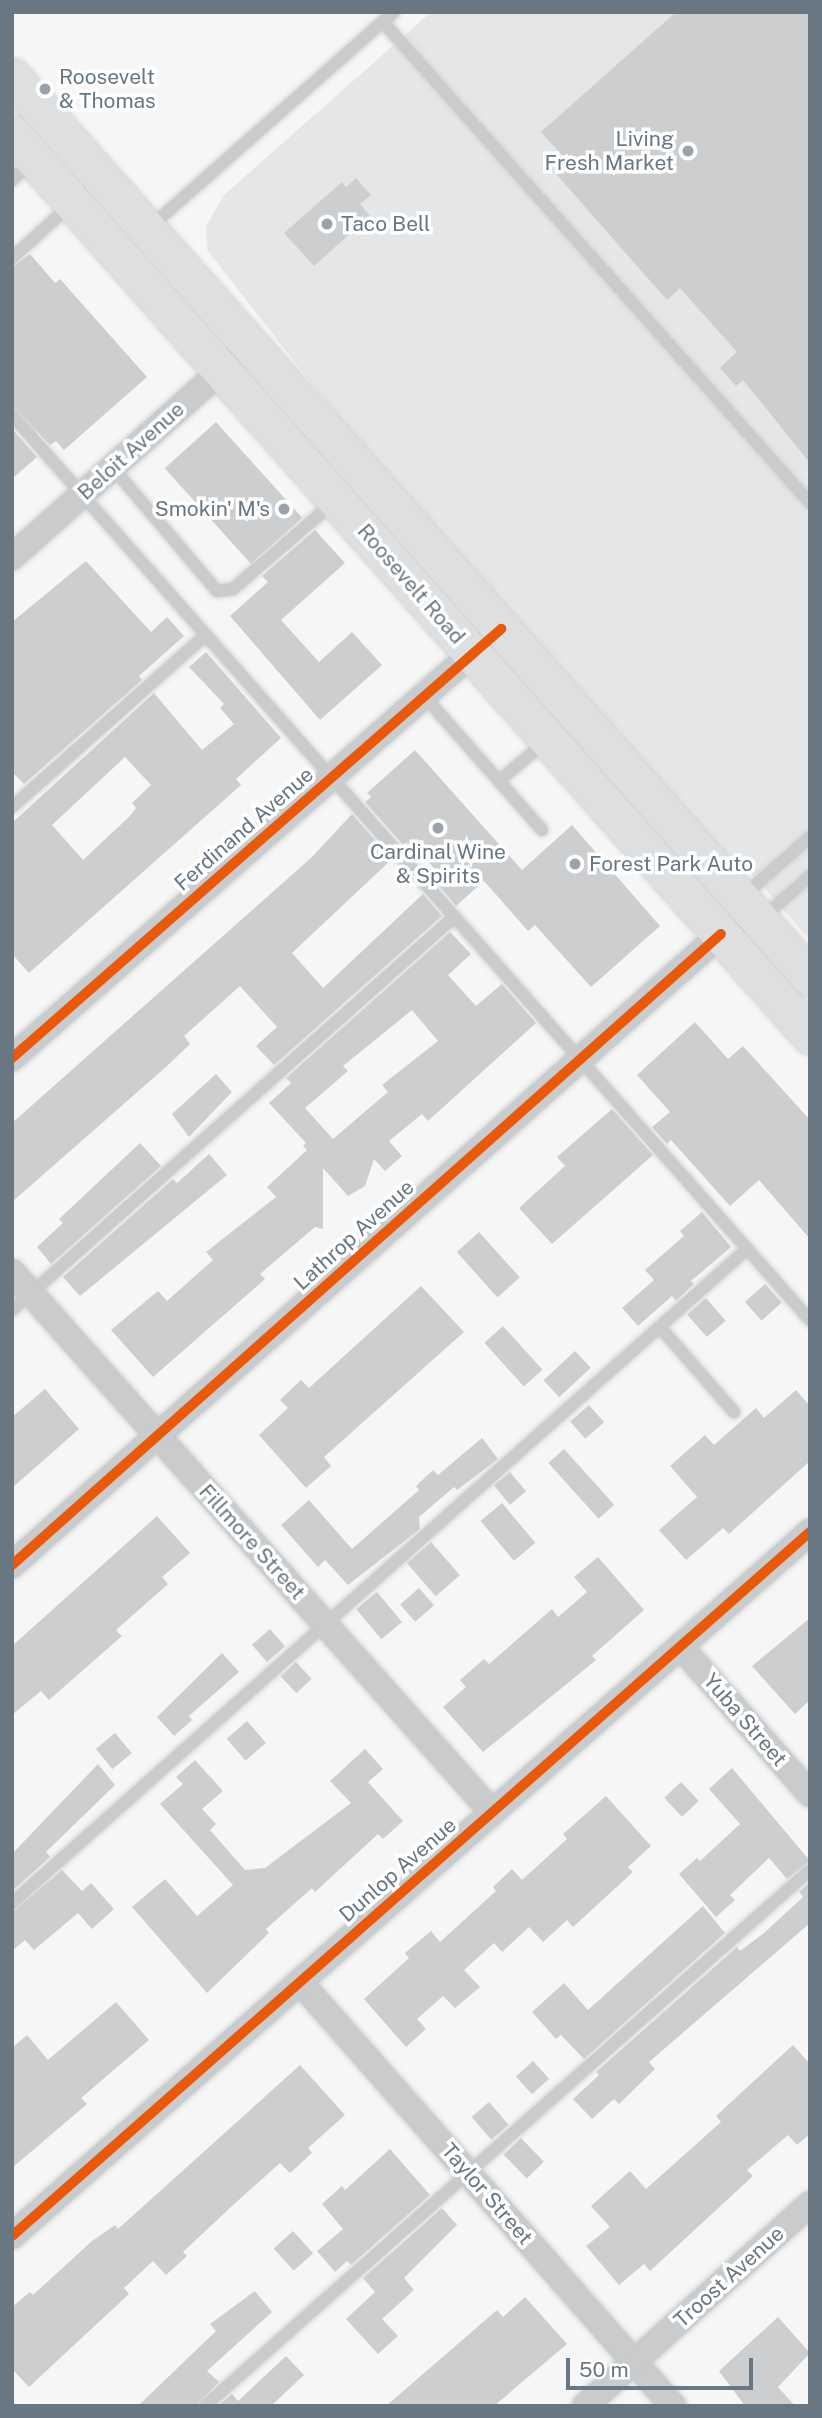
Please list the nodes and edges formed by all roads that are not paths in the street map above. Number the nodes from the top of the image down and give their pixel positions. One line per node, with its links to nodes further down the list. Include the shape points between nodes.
1 (394, 12): 2 (lane)
2 (383, 22): 7 (lane); 15 (lane)
3 (12, 77): 4 (main road, Roosevelt Road)
4 (36, 150): 5 (main road, Roosevelt Road); 6 (main road, Roosevelt Road)
5 (101, 177): 6 (lane); 7 (main road, Roosevelt Road)
6 (73, 203): 7 (main road, Roosevelt Road); 8 (lane)
7 (133, 242): 9 (main road, Roosevelt Road); 10 (main road, Roosevelt Road)
8 (12, 258)
9 (250, 345): 10 (street, Beloit Avenue); 13 (main road, Roosevelt Road)
10 (222, 370): 12 (street, Beloit Avenue); 13 (main road, Roosevelt Road)
11 (12, 415): 14 (lane)
12 (113, 468): 13 (lane, via 216,590 233,589); 14 (street, Beloit Avenue)
13 (351, 488): 17 (main road, Roosevelt Road); 19 (main road, Roosevelt Road)
14 (82, 495): 16 (street, Beloit Avenue); 18 (lane)
15 (810, 503)
16 (12, 557)
17 (501, 629): 19 (street, Ferdinand Avenue); 21 (main road, Roosevelt Road)
18 (206, 635): 22 (lane); 24 (lane)
19 (472, 654): 20 (street, Ferdinand Avenue); 21 (main road, Roosevelt Road)
20 (424, 696): 22 (street, Ferdinand Avenue); 23 (lane)
21 (563, 727): 23 (lane); 28 (main road, Roosevelt Road); 30 (main road, Roosevelt Road)
22 (332, 778): 29 (lane); 33 (street, Ferdinand Avenue)
23 (499, 781): 25 (lane)
24 (12, 807)
25 (542, 830)
26 (810, 837): 28 (lane)
27 (810, 876): 28 (lane)
28 (750, 910): 30 (lane); 30 (lane); 31 (main road, Roosevelt Road)
29 (454, 916): 34 (lane); 37 (lane)
30 (721, 934): 32 (main road, Roosevelt Road); 34 (street, Lathrop Avenue)
31 (810, 977)
32 (810, 1035)
33 (12, 1058)
34 (580, 1059): 35 (lane); 41 (street, Lathrop Avenue)
35 (747, 1250): 38 (lane); 39 (lane)
36 (12, 1272): 37 (street, Fillmore Street)
37 (22, 1301): 41 (street, Fillmore Street)
38 (810, 1320)
39 (660, 1327): 40 (lane); 44 (lane)
40 (734, 1412)
41 (158, 1435): 43 (street, Lathrop Avenue); 44 (street, Fillmore Street)
42 (810, 1532): 45 (street, Dunlop Avenue)
43 (12, 1564)
44 (326, 1624): 47 (street, Fillmore Street); 49 (lane)
45 (680, 1646): 46 (street, Yuba Street); 47 (street, Dunlop Avenue)
46 (810, 1794)
47 (492, 1812): 50 (street, Dunlop Avenue)
48 (810, 1870): 51 (lane)
49 (12, 1903)
50 (300, 1982): 51 (street, Taylor Street); 53 (street, Dunlop Avenue)
51 (468, 2172): 54 (street, Taylor Street); 55 (lane)
52 (810, 2204): 54 (street, Troost Avenue)
53 (12, 2236)
54 (634, 2362): 56 (street, Troost Avenue); 57 (street, Taylor Street)
55 (205, 2406)
56 (585, 2406)
57 (673, 2406)

